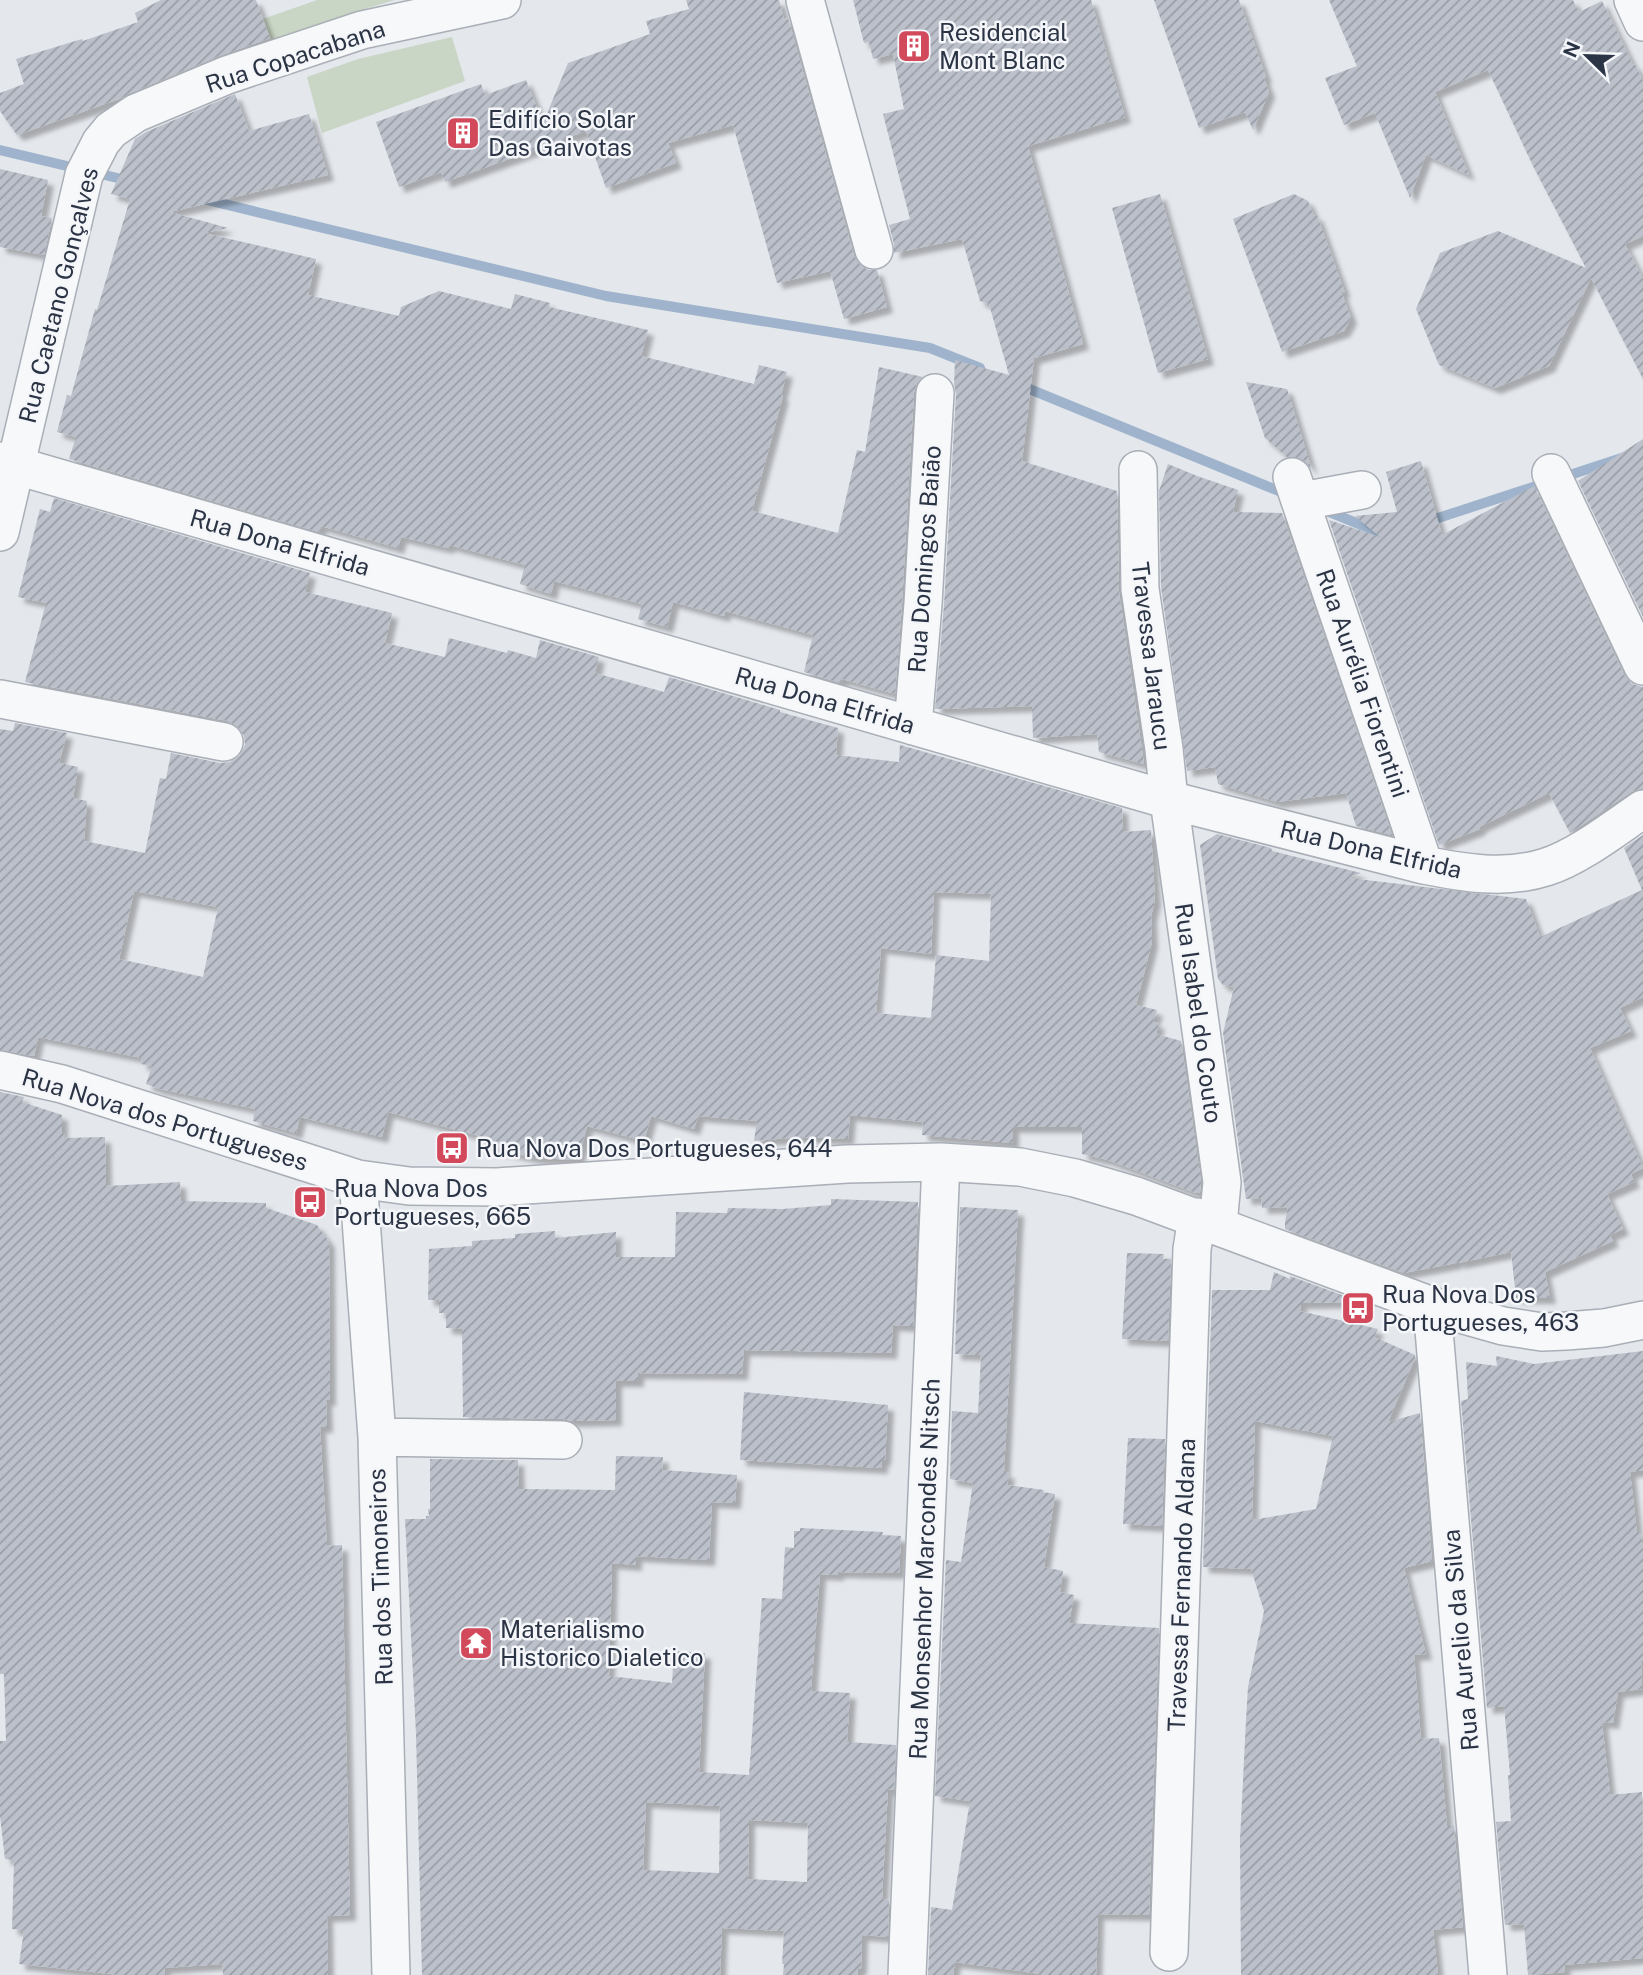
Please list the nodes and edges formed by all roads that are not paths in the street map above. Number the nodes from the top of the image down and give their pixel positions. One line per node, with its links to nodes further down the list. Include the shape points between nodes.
1 (502, 0): 5 (street, Rua Copacabana, via 362,30 227,75 136,113)
2 (805, 0): 6 (street)
3 (1633, 0): 4 (street)
4 (1643, 22)
5 (101, 142): 8 (street, Rua Caetano Gonçalves, via 84,176)
6 (874, 250)
7 (935, 393): 15 (street, Rua Domingos Baião)
8 (8, 463): 12 (street, Rua Caetano Gonçalves); 15 (street, Rua Dona Elfrida)
9 (1138, 470): 17 (street, Travessa Jaraucu, via 1140,589)
10 (1551, 473): 13 (street)
11 (1362, 490): 19 (street, Rua Aurélia Fiorentini, via 1297,489)
12 (0, 532)
13 (1643, 666)
14 (0, 699): 16 (street)
15 (913, 726): 17 (street, Rua Dona Elfrida)
16 (224, 741)
17 (1169, 800): 19 (street, Rua Dona Elfrida); 23 (street, Rua Isabel do Couto, via 1222,1182)
18 (1643, 809): 19 (street, Rua Dona Elfrida, via 1547,867 1506,875)
19 (1424, 865)
20 (0, 1070): 22 (street, Rua Nova dos Portugueses, via 62,1084)
21 (941, 1162): 22 (street, Rua Nova dos Portugueses, via 497,1187 409,1186); 23 (street, Rua Nova dos Portugueses, via 1020,1167 1075,1178); 30 (street, Rua Monsenhor Marcondes Nitsch)
22 (358, 1179): 26 (street, Rua dos Timoneiros)
23 (1207, 1221): 24 (street, Rua Nova dos Portugueses); 28 (street, Travessa Fernando Aldana, via 1191,1262)
24 (1432, 1306): 25 (street, Rua Nova dos Portugueses, via 1542,1332); 31 (street, Rua Aurelio da Silva)
25 (1643, 1320)
26 (377, 1437): 27 (street); 29 (street, Rua dos Timoneiros)
27 (563, 1440)
28 (1169, 1952)
29 (391, 1975)
30 (907, 1975)
31 (1488, 1975)

